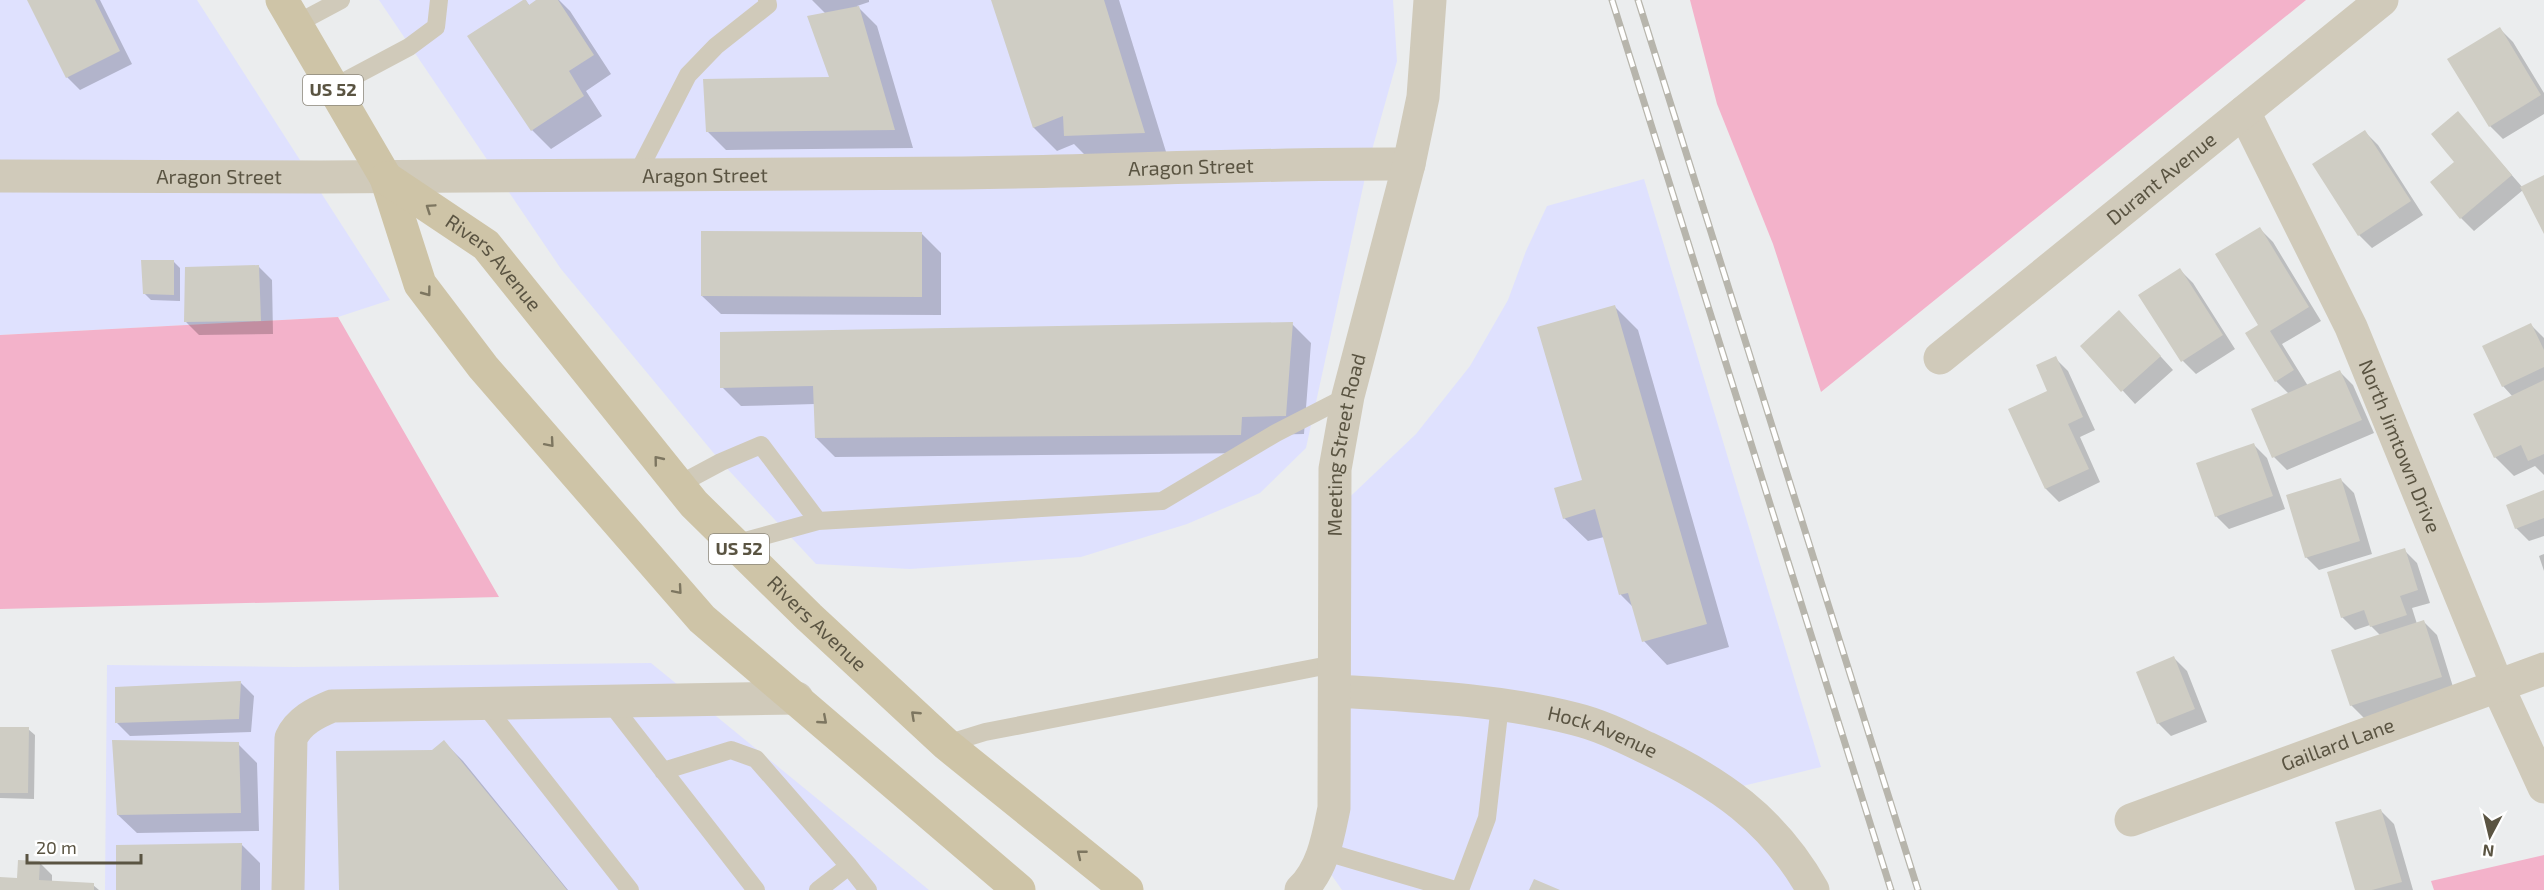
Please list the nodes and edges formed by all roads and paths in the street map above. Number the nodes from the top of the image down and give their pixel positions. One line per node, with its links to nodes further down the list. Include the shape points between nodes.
1 (341, 0): 6 (lane)
2 (439, 0): 7 (lane, via 436,27 409,47)
3 (766, 0): 11 (lane, via 768,5 716,46 688,75)
4 (1430, 0): 9 (street, Meeting Street Road, via 1423,97)
5 (2382, 0): 8 (street, Durant Avenue)
6 (289, 12): 7 (main road, Rivers Avenue / US 52)
7 (332, 88): 12 (main road, Rivers Avenue / US 52)
8 (2244, 112): 13 (street, Durant Avenue); 20 (street, North Jimtown Drive, via 2351,327)
9 (1409, 164): 11 (street, Aragon Street); 14 (street, Meeting Street Road)
10 (0, 176): 12 (street, Aragon Street)
11 (636, 176): 12 (street, Aragon Street)
12 (386, 178): 15 (main road, Rivers Avenue / US 52, one-way to 12, via 486,245); 21 (main road, Rivers Avenue / US 52, one-way to 21, via 420,284 483,366 702,619)
13 (1940, 358)
14 (1348, 396): 16 (lane, via 1276,433 1162,501); 19 (street, Meeting Street Road, via 1335,469)
15 (678, 485): 16 (lane, via 761,445); 17 (main road, Rivers Avenue / US 52)
16 (818, 520): 17 (lane)
17 (734, 544): 25 (main road, Rivers Avenue / US 52, one-way to 17)
18 (2544, 669): 20 (street, Gaillard Lane)
19 (1335, 677): 24 (street, Hock Avenue); 25 (lane, via 986,732); 29 (street, Meeting Street Road, via 1334,808)
20 (2498, 687): 27 (street, North Jimtown Drive); 28 (street, Gaillard Lane)
21 (797, 698): 22 (street); 36 (main road, Rivers Avenue / US 52, one-way to 36)
22 (609, 701): 23 (street); 26 (lane)
23 (483, 703): 31 (street, via 332,706 305,720 291,738); 32 (lane)
24 (1500, 705): 40 (lane, via 1487,818); 41 (street, Hock Avenue, via 1575,719 1614,732 1686,766 1726,790 1762,821 1791,854)
25 (946, 744): 37 (main road, Rivers Avenue / US 52, one-way to 25)
26 (663, 771): 30 (lane, via 731,750 756,759); 33 (lane)
27 (2544, 787)
28 (2131, 820)
29 (1323, 851): 38 (street, Meeting Street Road, via 1313,875); 39 (lane)
30 (849, 866): 34 (lane); 35 (lane)
31 (288, 890)
32 (630, 890)
33 (756, 890)
34 (818, 890)
35 (868, 890)
36 (1019, 890)
37 (1127, 890)
38 (1301, 890)
39 (1455, 890)
40 (1460, 890)
41 (1813, 890)

